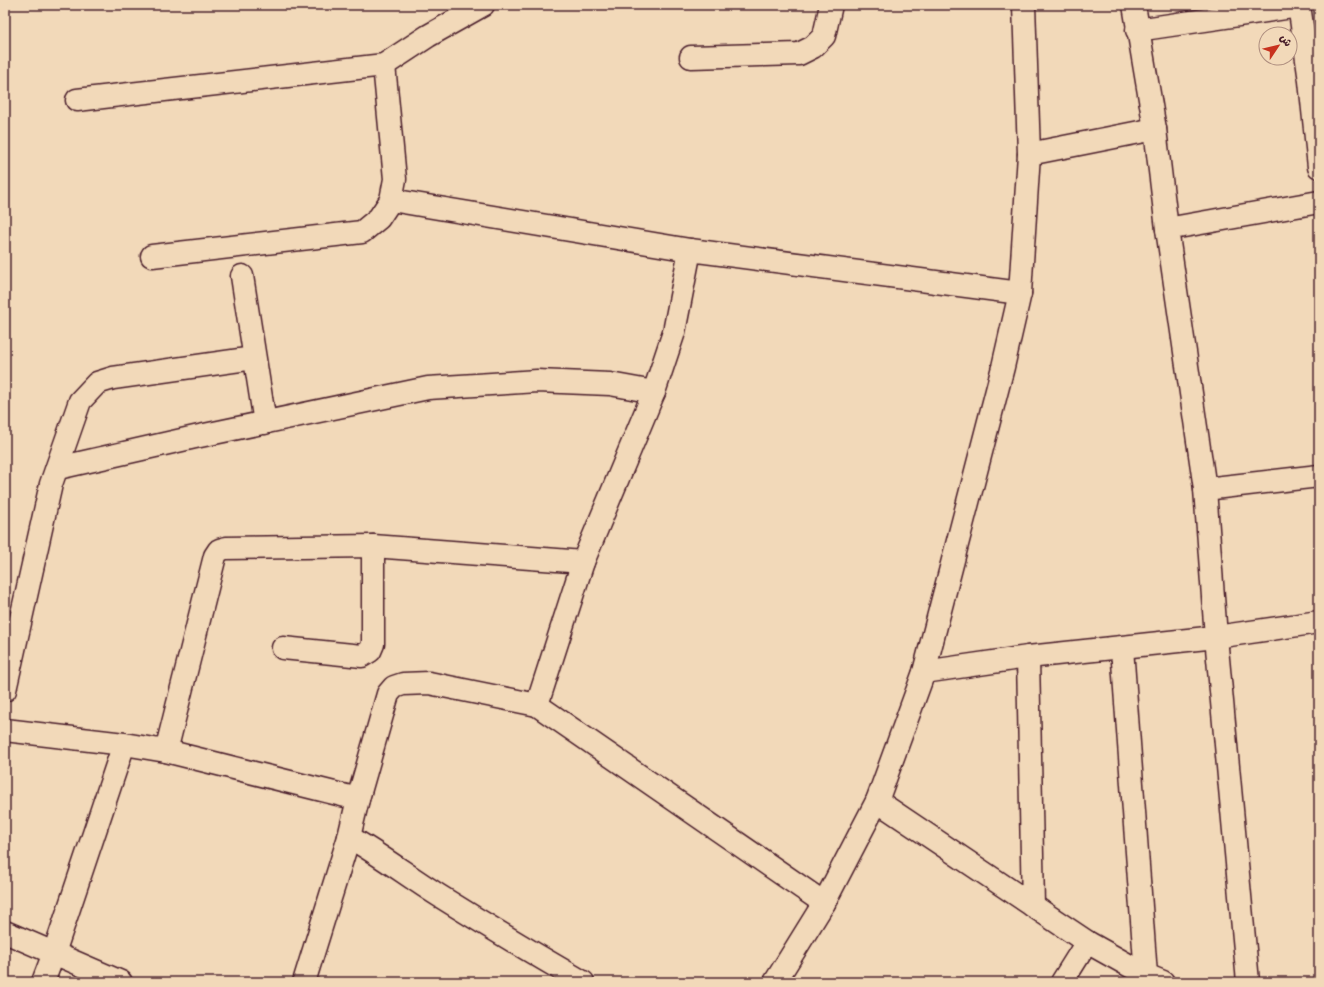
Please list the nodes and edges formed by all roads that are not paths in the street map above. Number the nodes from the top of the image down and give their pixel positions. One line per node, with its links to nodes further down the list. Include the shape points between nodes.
1 (483, 5): 8 (street)
2 (831, 5): 7 (street, via 824,36 814,47 799,54)
3 (1024, 5): 12 (street)
4 (1134, 5): 6 (street)
5 (1299, 5): 6 (street); 9 (street)
6 (1137, 30): 11 (street)
7 (692, 57)
8 (384, 65): 10 (street); 14 (street, via 395,179)
9 (1314, 80): 13 (street)
10 (77, 100)
11 (1155, 129): 12 (street); 16 (street)
12 (1029, 154): 20 (street)
13 (1319, 167)
14 (391, 200): 17 (street); 18 (street, via 379,218 362,232)
15 (1319, 202): 16 (street)
16 (1167, 229): 26 (street)
17 (690, 250): 20 (street); 22 (street, via 674,332)
18 (152, 256)
19 (242, 276): 21 (street)
20 (1020, 293): 34 (street)
21 (254, 358): 23 (street); 24 (street, via 113,378 96,383 80,401)
22 (654, 392): 23 (street, via 610,384 537,381 428,388); 28 (street)
23 (265, 423): 24 (street)
24 (58, 468): 35 (street, via 51,484)
25 (1319, 476): 26 (street)
26 (1206, 488): 30 (street)
27 (373, 546): 28 (street); 31 (street, via 373,644 370,651 362,656); 39 (street, via 219,550 214,556)
28 (583, 562): 36 (street)
29 (1319, 622): 30 (street)
30 (1216, 637): 32 (street); 55 (street)
31 (283, 648)
32 (1122, 648): 33 (street); 48 (street)
33 (1028, 657): 34 (street); 44 (street)
34 (924, 672): 41 (street)
35 (5, 690)
36 (537, 705): 40 (street, via 429,683 403,684 394,688 388,694); 43 (street)
37 (5, 730): 38 (street)
38 (124, 744): 39 (street); 47 (street)
39 (166, 751): 40 (street)
40 (358, 799): 42 (street)
41 (877, 801): 43 (street); 44 (street)
42 (349, 837): 51 (street); 52 (street, via 443,898)
43 (824, 903): 53 (street)
44 (1033, 906): 46 (street)
45 (5, 932): 47 (street)
46 (1087, 942): 48 (street); 54 (street)
47 (54, 953): 49 (street); 50 (street)
48 (1154, 979)
49 (43, 982)
50 (121, 982)
51 (304, 982)
52 (583, 982)
53 (775, 982)
54 (1062, 982)
55 (1248, 982)

